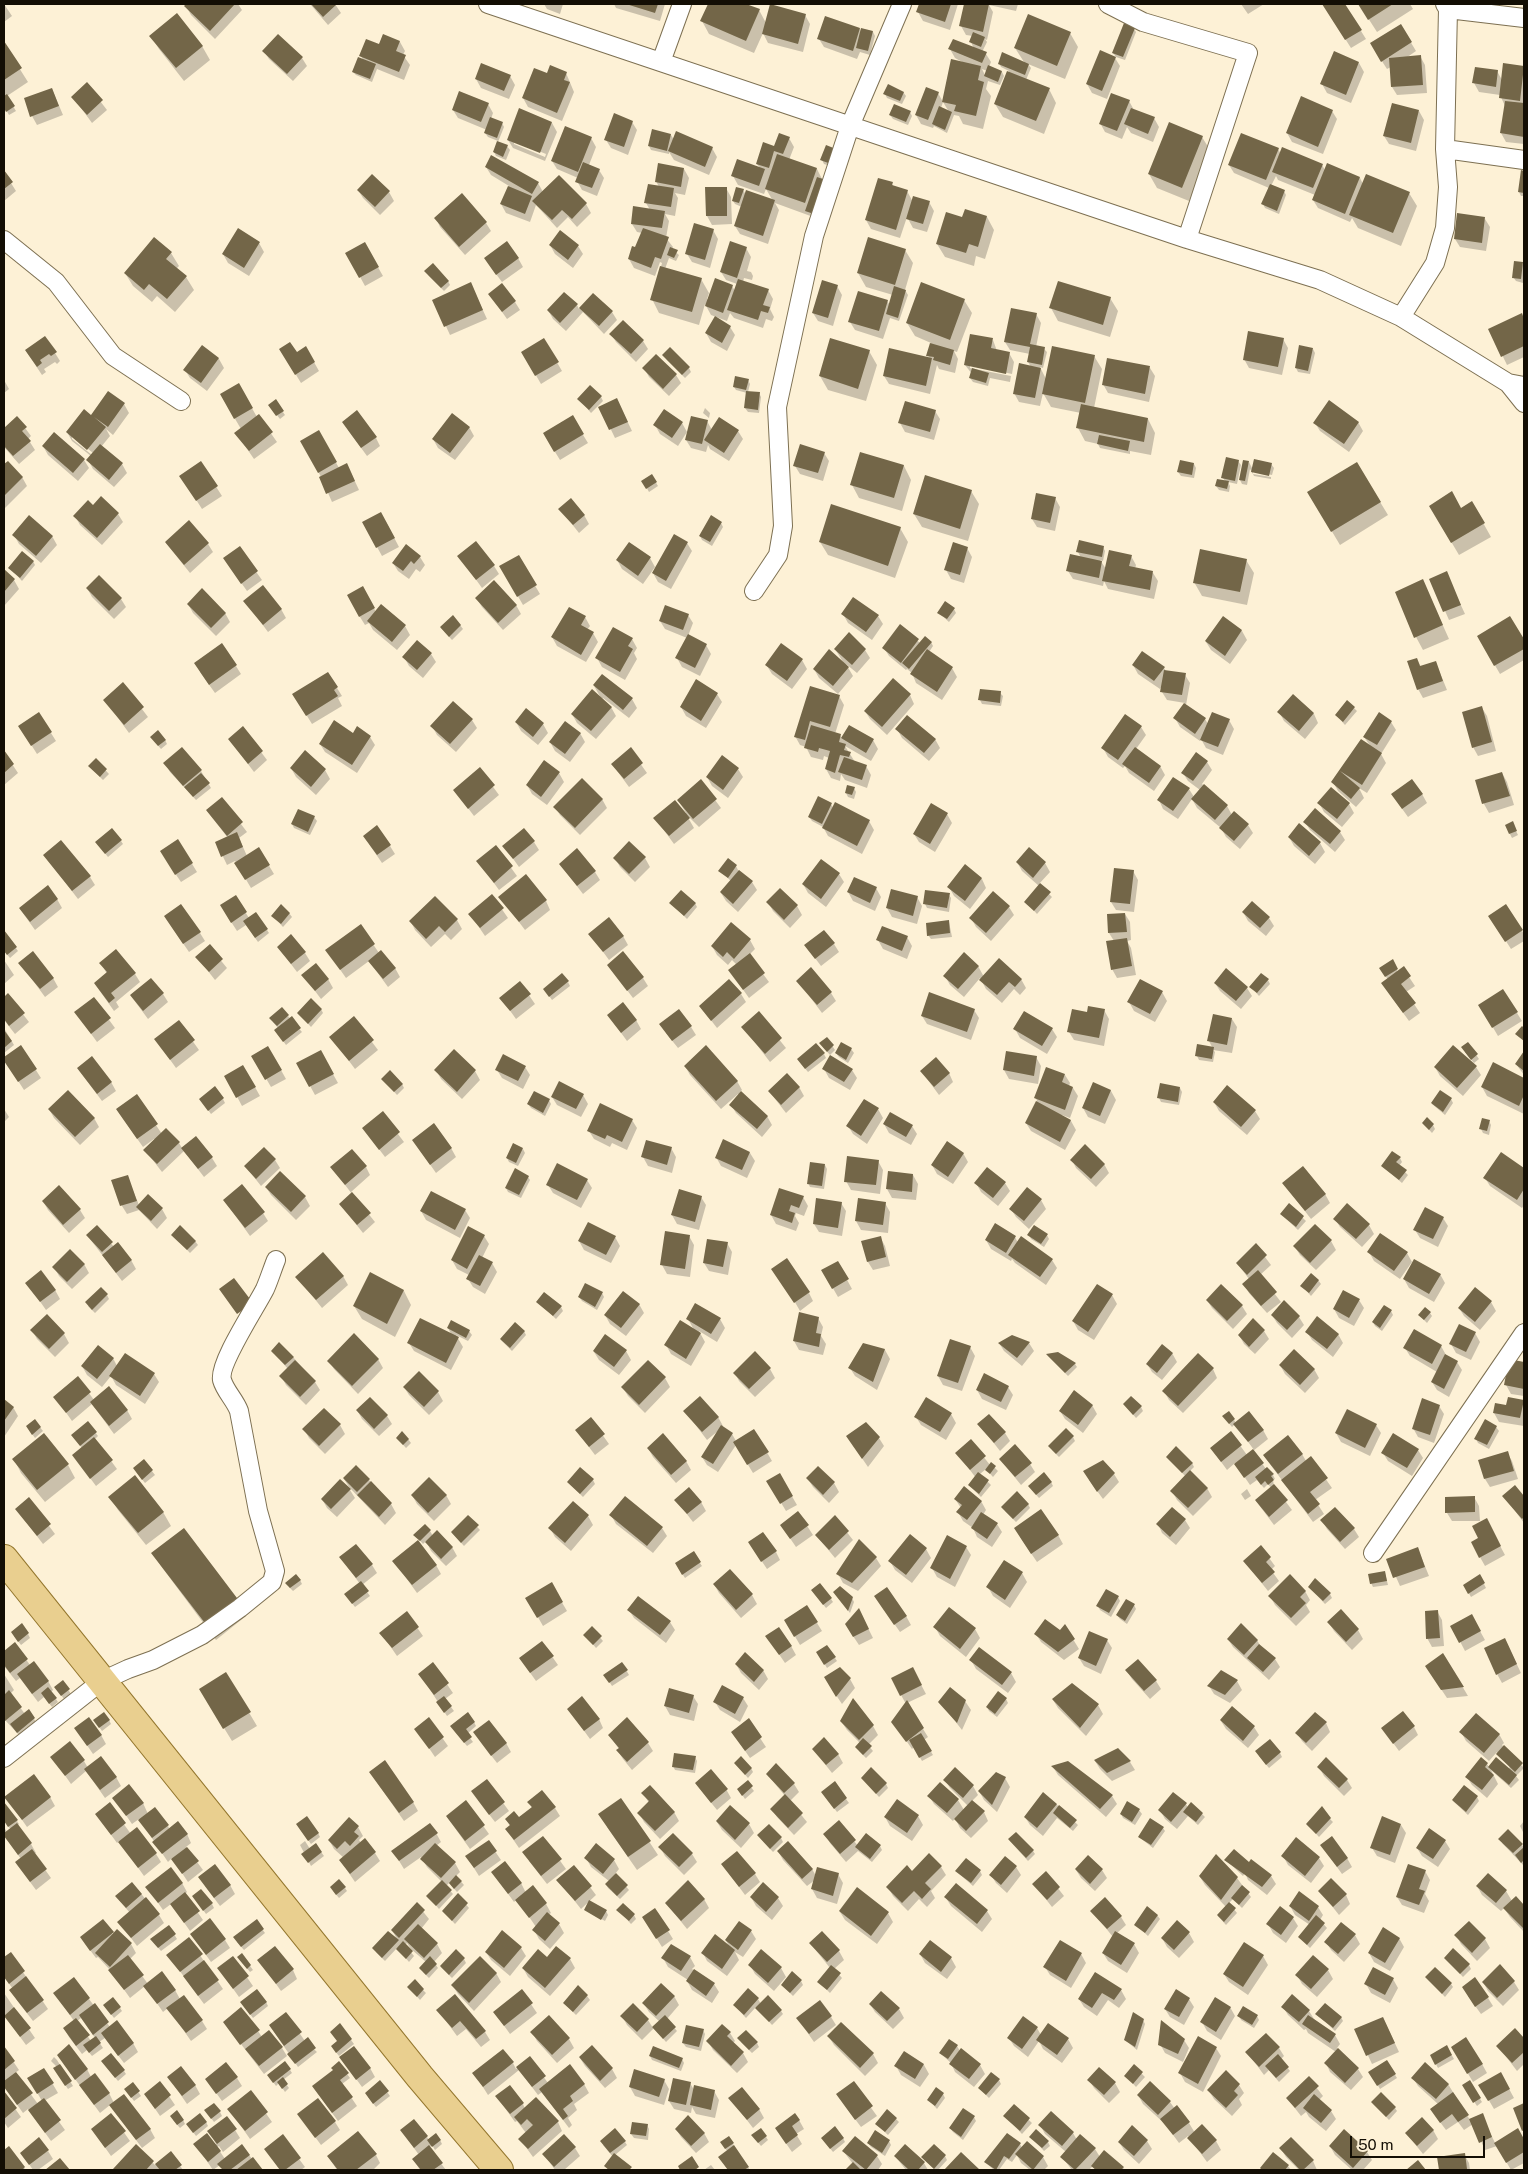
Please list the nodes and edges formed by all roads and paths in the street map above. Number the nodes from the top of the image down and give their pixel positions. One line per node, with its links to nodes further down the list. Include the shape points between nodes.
1 (488, 4): 7 (street)
2 (682, 4): 7 (street)
3 (902, 4): 8 (street)
4 (1108, 4): 11 (street, via 1143,22 1248,53)
5 (1446, 6): 6 (street); 9 (street)
6 (1524, 18)
7 (661, 62): 8 (street)
8 (850, 126): 11 (street); 17 (street, via 814,236 777,407 783,526 778,555)
9 (1445, 149): 10 (street); 13 (street, via 1448,187 1445,228 1435,262)
10 (1524, 160)
11 (1187, 239): 13 (street, via 1320,280)
12 (4, 240): 15 (street, via 56,282 113,356)
13 (1401, 317): 14 (street)
14 (1516, 385): 16 (street)
15 (181, 401)
16 (1524, 403)
17 (754, 591)
18 (276, 1260): 22 (street, via 266,1288 222,1373 240,1411 258,1511 276,1570 272,1582 202,1636)
19 (1524, 1333): 20 (street)
20 (1373, 1553)
21 (4, 1559): 22 (main road)
22 (102, 1682): 23 (street); 24 (main road, via 420,2077)
23 (4, 1758)
24 (499, 2170)

